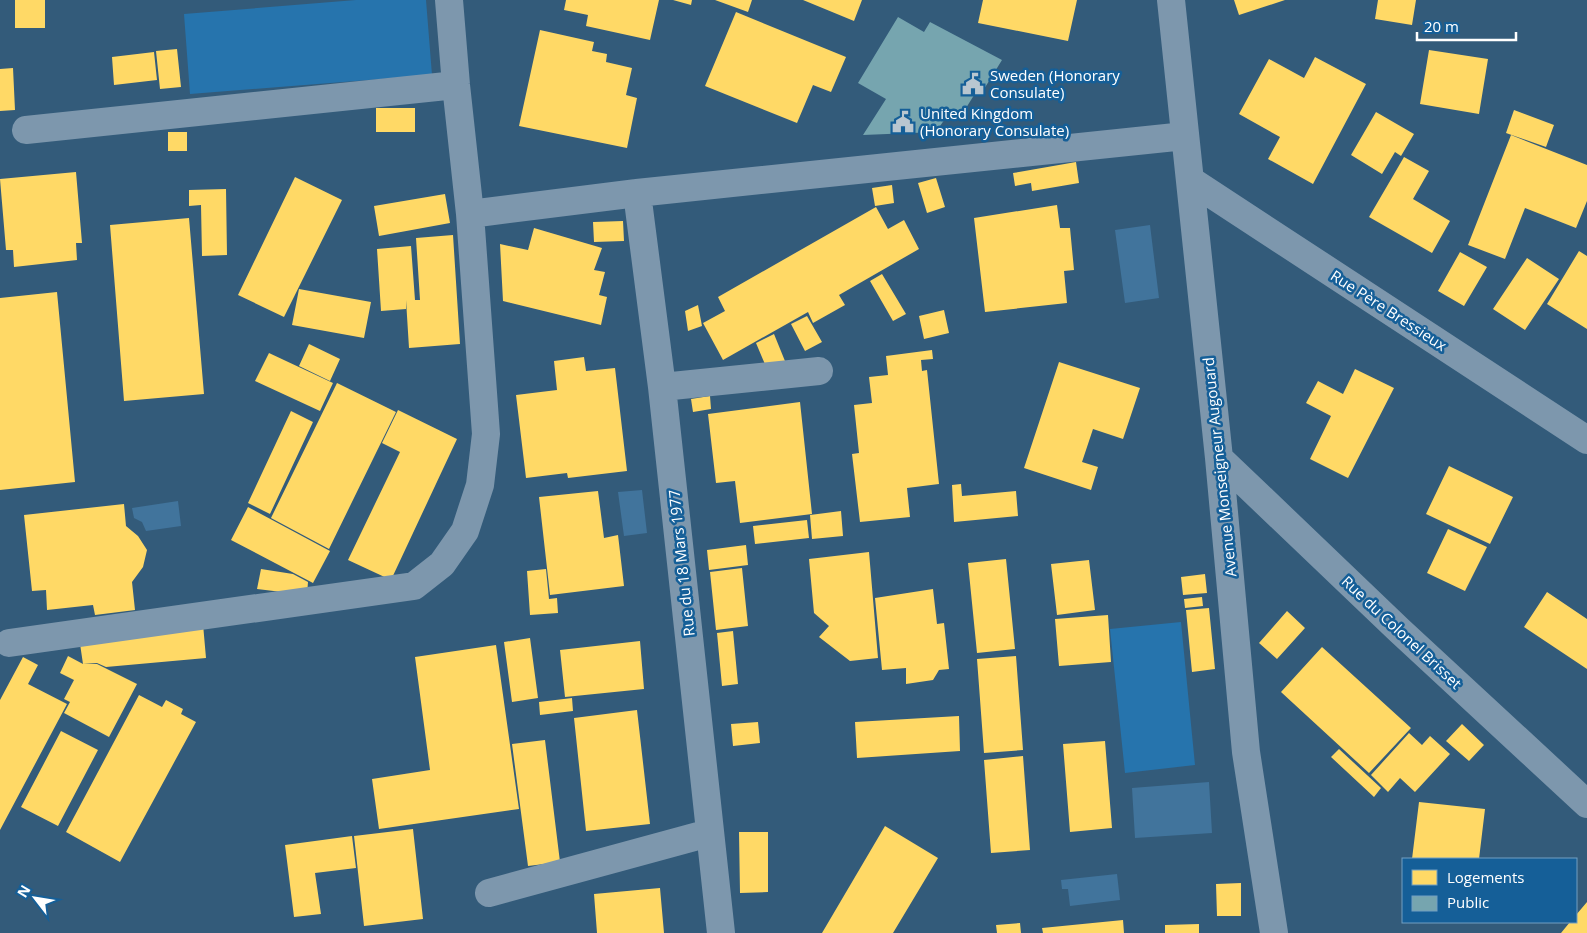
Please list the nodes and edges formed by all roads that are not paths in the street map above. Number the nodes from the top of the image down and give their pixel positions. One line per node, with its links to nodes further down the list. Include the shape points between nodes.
1 (450, 0): 3 (street)
2 (1171, 0): 5 (street, Avenue Monseigneur Augouard)
3 (456, 85): 4 (street); 8 (street)
4 (26, 130)
5 (1186, 136): 6 (street, Avenue Monseigneur Augouard); 7 (street)
6 (1190, 180): 11 (street, Rue Père Bressieux); 12 (street, Avenue Monseigneur Augouard)
7 (637, 193): 8 (street); 10 (street, Rue du 18 Mars 1977)
8 (470, 214): 13 (street, via 486,434 480,485 465,531 442,564 414,586)
9 (819, 371): 10 (street)
10 (662, 388): 15 (street, Rue du 18 Mars 1977)
11 (1587, 440)
12 (1220, 458): 14 (street, Rue du Colonel Brisset); 18 (street, Avenue Monseigneur Augouard, via 1246,752)
13 (9, 643)
14 (1587, 804)
15 (709, 833): 16 (street); 17 (street, Rue du 18 Mars 1977)
16 (489, 893)
17 (721, 933)
18 (1274, 933)

